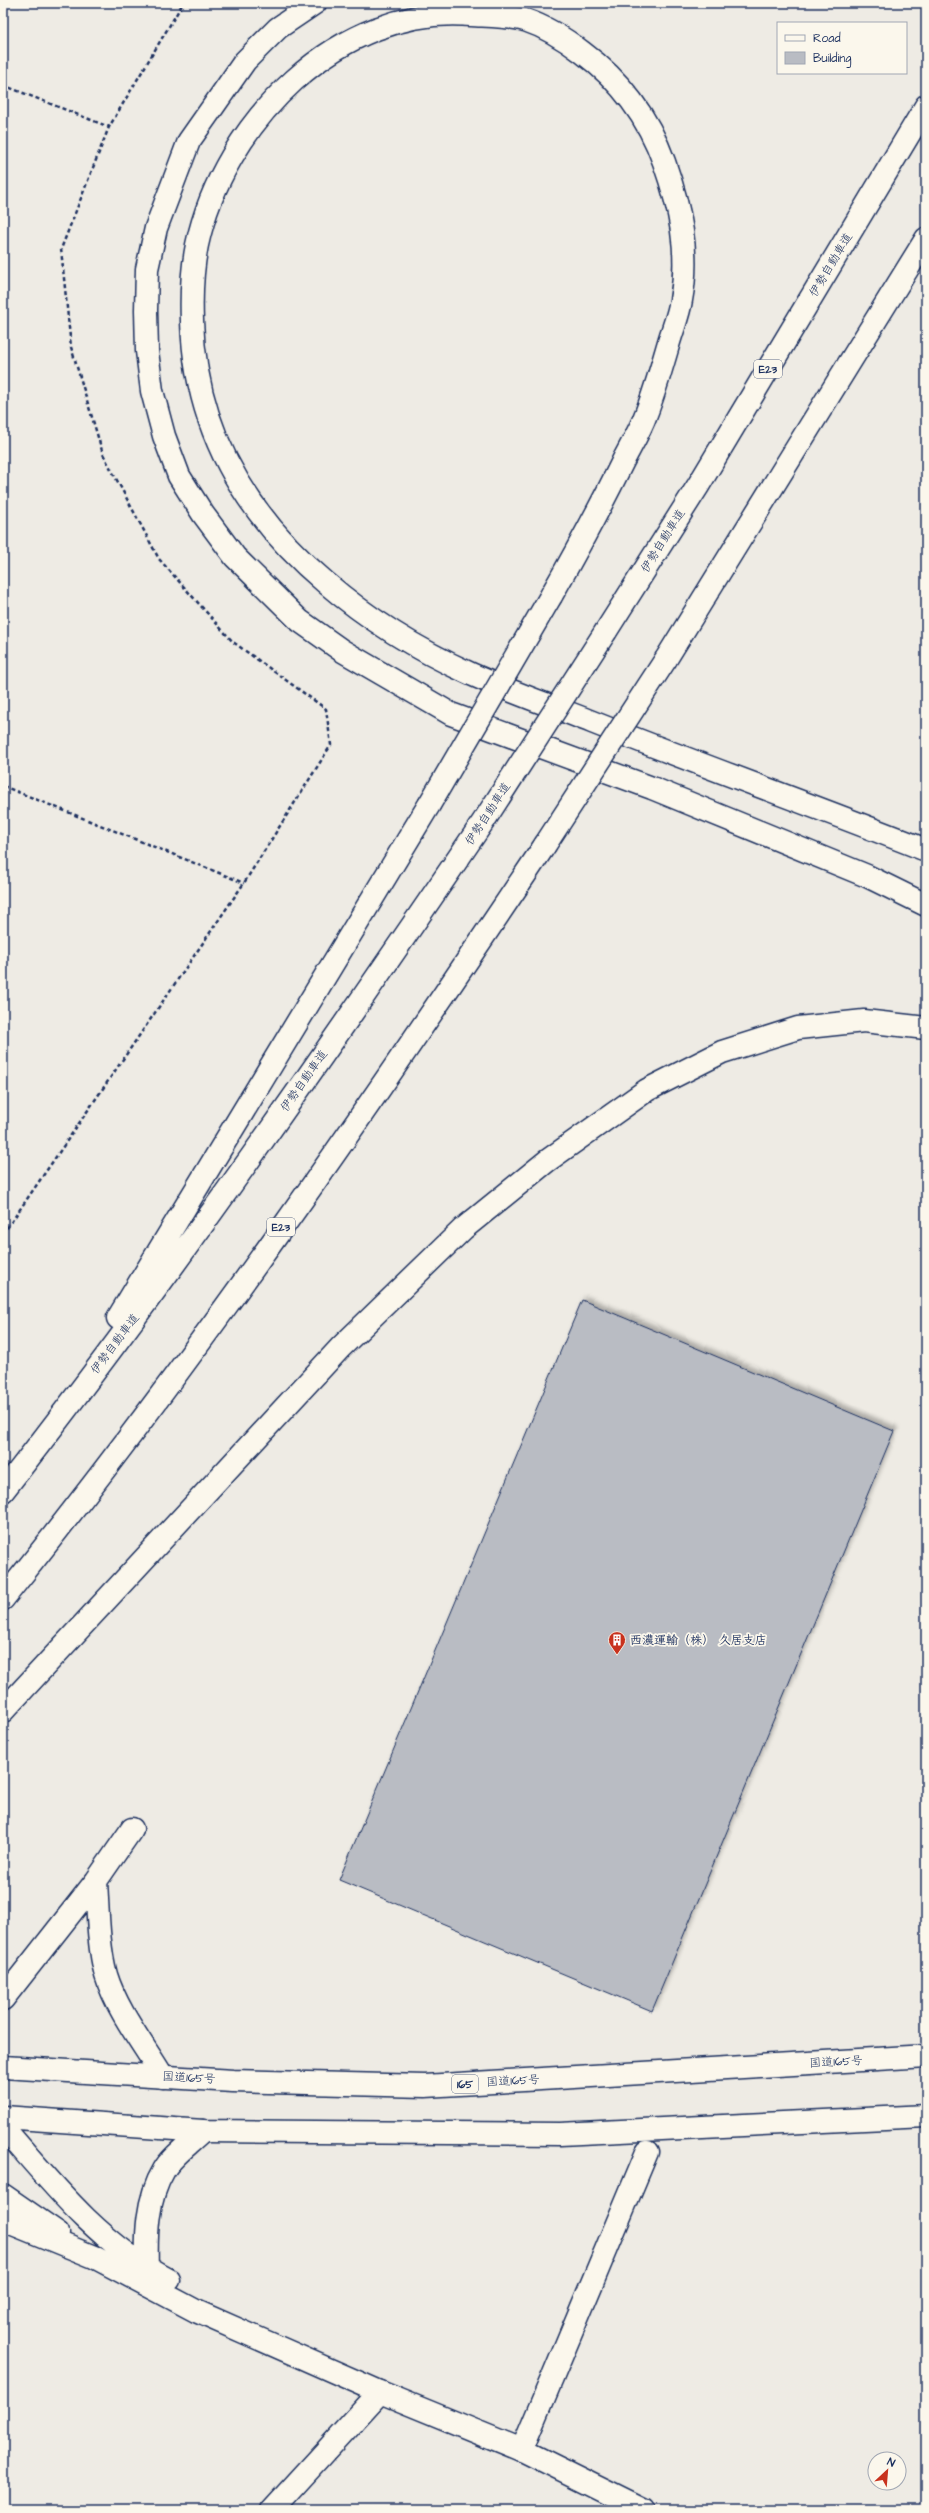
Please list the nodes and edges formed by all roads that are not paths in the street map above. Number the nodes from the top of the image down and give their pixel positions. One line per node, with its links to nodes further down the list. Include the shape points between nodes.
1 (315, 3): 5 (main road, via 278,28 245,61 189,141 156,228 147,269 147,351 152,391 164,436 179,476 203,514 235,557 300,621 341,650 451,714 652,788 867,876)
2 (926, 106): 7 (main road, 伊勢自動車道 / E23, bridge, via 706,472 485,819 378,977 199,1231)
3 (926, 239): 9 (main road, E23, bridge, via 666,659 435,1009 253,1268 100,1474)
4 (926, 850): 7 (main road, bridge, via 672,754 470,674 398,634 326,583 262,519 238,484 216,438 203,402 192,331 191,288 197,244 216,186 240,144 282,91 324,55 360,34 401,18 458,14 523,20 564,38 606,70 636,105 658,144 674,191 685,244 681,300 646,416 592,523 551,596 429,805)
5 (926, 905)
6 (926, 1028): 10 (main road, via 864,1021 798,1028 722,1052 647,1090 548,1161 463,1229 341,1347)
7 (48, 1434): 8 (main road, 伊勢自動車道)
8 (3, 1491)
9 (3, 1598)
10 (3, 1711)
11 (132, 1829): 12 (main road)
12 (96, 1881): 13 (main road); 16 (main road, via 99,1938 106,1976 120,2007)
13 (3, 1999)
14 (926, 2056): 16 (main road, 国道165号 / 165, via 425,2086)
15 (3, 2067): 16 (main road, 国道165号 / 165)
16 (163, 2077)
17 (926, 2116): 20 (main road, via 560,2134)
18 (3, 2117): 20 (main road)
19 (3, 2127): 25 (main road, via 81,2216)
20 (203, 2131): 25 (main road, via 164,2169 152,2197 146,2240)
21 (647, 2152): 27 (main road)
22 (3, 2195): 24 (main road)
23 (3, 2220): 24 (main road)
24 (94, 2257): 26 (main road, via 196,2311)
25 (147, 2269): 26 (main road)
26 (380, 2392): 27 (main road); 28 (main road)
27 (522, 2450): 29 (main road)
28 (272, 2510)
29 (643, 2510)

